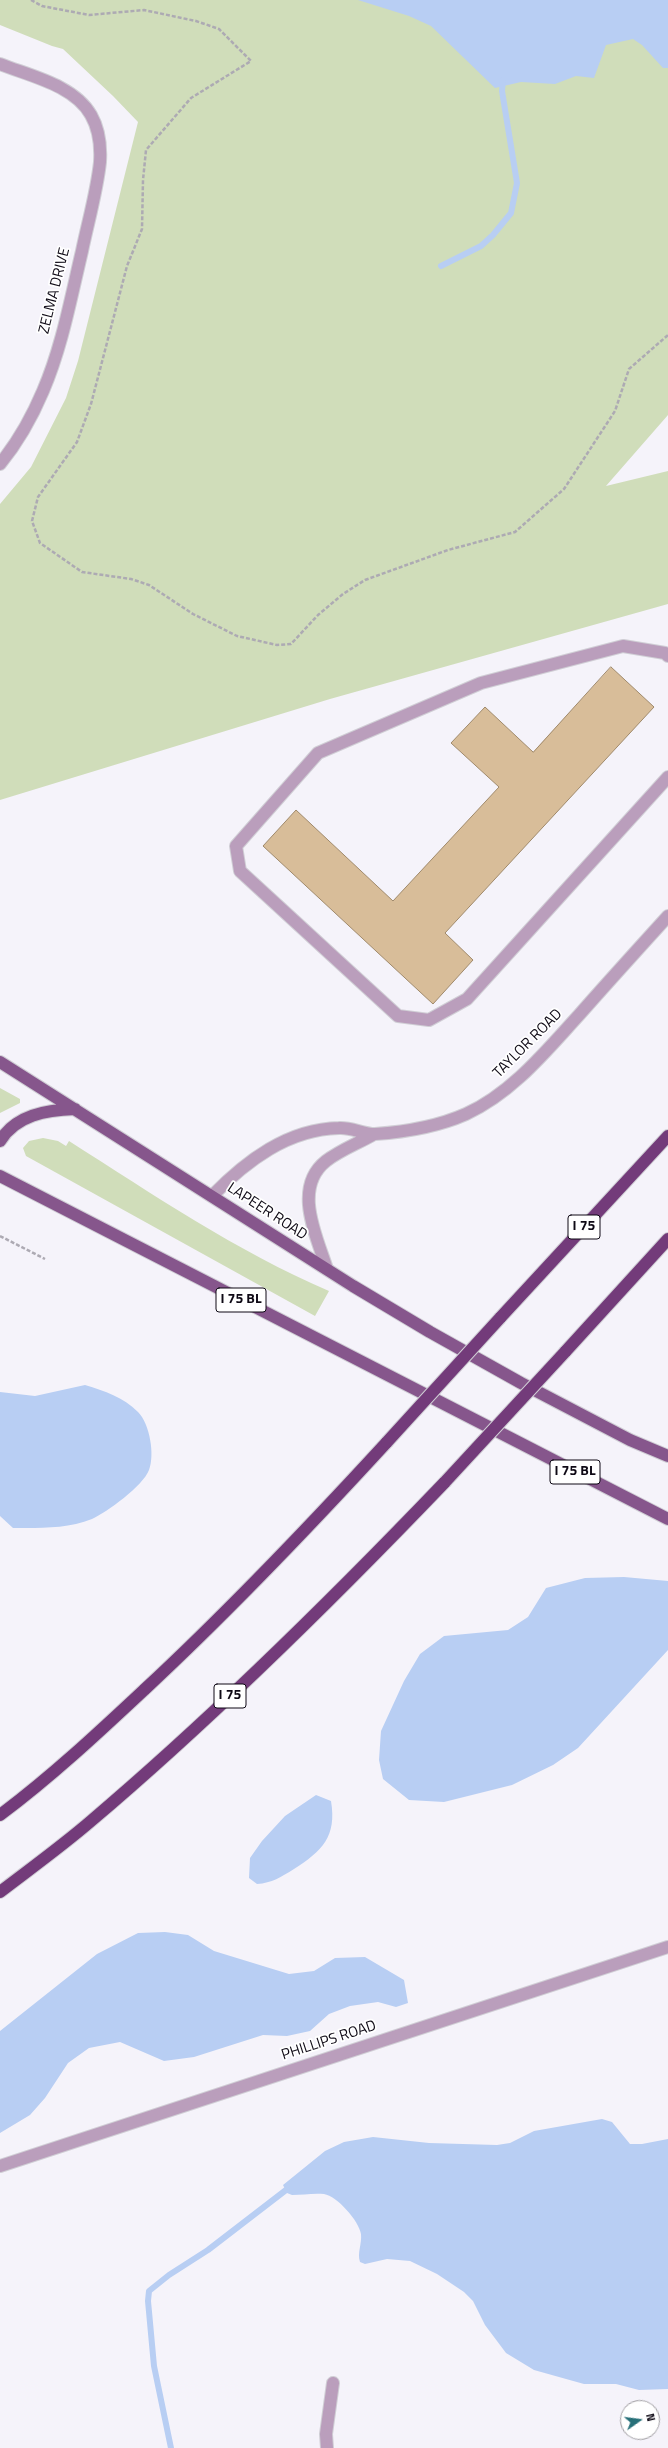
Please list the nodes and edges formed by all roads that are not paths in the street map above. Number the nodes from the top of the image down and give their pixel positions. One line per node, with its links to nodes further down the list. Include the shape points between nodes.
1 (0, 64): 2 (street, ZELMA DRIVE, via 70,93 90,114 98,135 99,170 65,320 43,391 25,427)
2 (0, 464)
3 (668, 656): 4 (street, via 665,653 622,646 481,683 318,754 236,846 240,871 398,1016 429,1020 467,999)
4 (665, 785)
5 (668, 916): 8 (street, TAYLOR ROAD, via 543,1054 501,1093 454,1119)
6 (2, 1064): 7 (main road, LAPEER ROAD)
7 (75, 1109): 10 (main road, via 53,1110 20,1121 6,1130); 12 (main road, LAPEER ROAD)
8 (374, 1134): 12 (street, TAYLOR ROAD, via 341,1127 290,1139 253,1159); 14 (street, TAYLOR ROAD, via 325,1161 317,1170 310,1186 308,1205)
9 (668, 1136): 17 (highway, I 75, bridge, via 294,1543 215,1623 98,1733)
10 (0, 1141)
11 (0, 1176): 16 (main road, I 75 BL)
12 (212, 1196): 14 (main road, LAPEER ROAD)
13 (668, 1239): 18 (highway, I 75, bridge, via 445,1482 339,1593 196,1728 91,1822)
14 (327, 1269): 15 (main road, LAPEER ROAD, via 521,1383 630,1440)
15 (668, 1456)
16 (668, 1519)
17 (0, 1815)
18 (0, 1892)
19 (668, 1947): 20 (street, PHILLIPS ROAD)
20 (0, 2166)
21 (333, 2382): 22 (street, via 326,2434)
22 (327, 2448)

